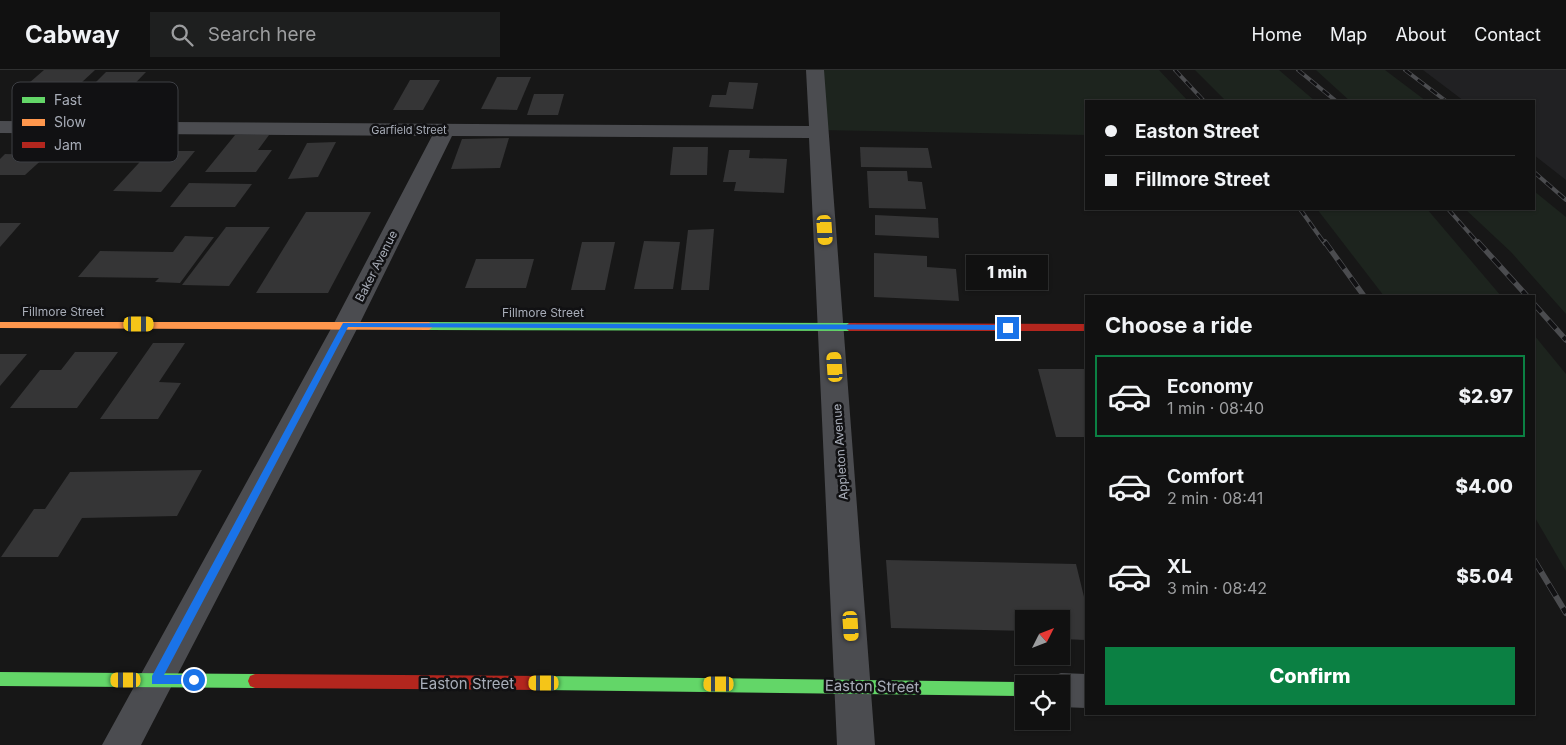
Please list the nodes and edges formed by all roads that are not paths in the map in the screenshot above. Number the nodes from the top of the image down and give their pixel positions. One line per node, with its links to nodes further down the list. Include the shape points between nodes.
1 (815, 70): 4 (street, Appleton Avenue)
2 (178, 128): 3 (street, Garfield Street)
3 (445, 130): 4 (street, Garfield Street); 6 (street, Baker Avenue)
4 (817, 132): 7 (street, Appleton Avenue)
5 (0, 325): 6 (street, Fillmore Street)
6 (346, 325): 7 (street, Fillmore Street); 10 (street, Baker Avenue)
7 (832, 327): 8 (street, Fillmore Street); 11 (street, Appleton Avenue)
8 (1085, 328)
9 (0, 679): 10 (street, Easton Street)
10 (155, 680): 11 (street, Easton Street); 15 (street, Baker Avenue)
11 (854, 686): 12 (street, Easton Street); 16 (street, Appleton Avenue)
12 (1015, 690)
13 (1070, 690): 14 (street)
14 (1085, 691)
15 (121, 745)
16 (856, 745)

